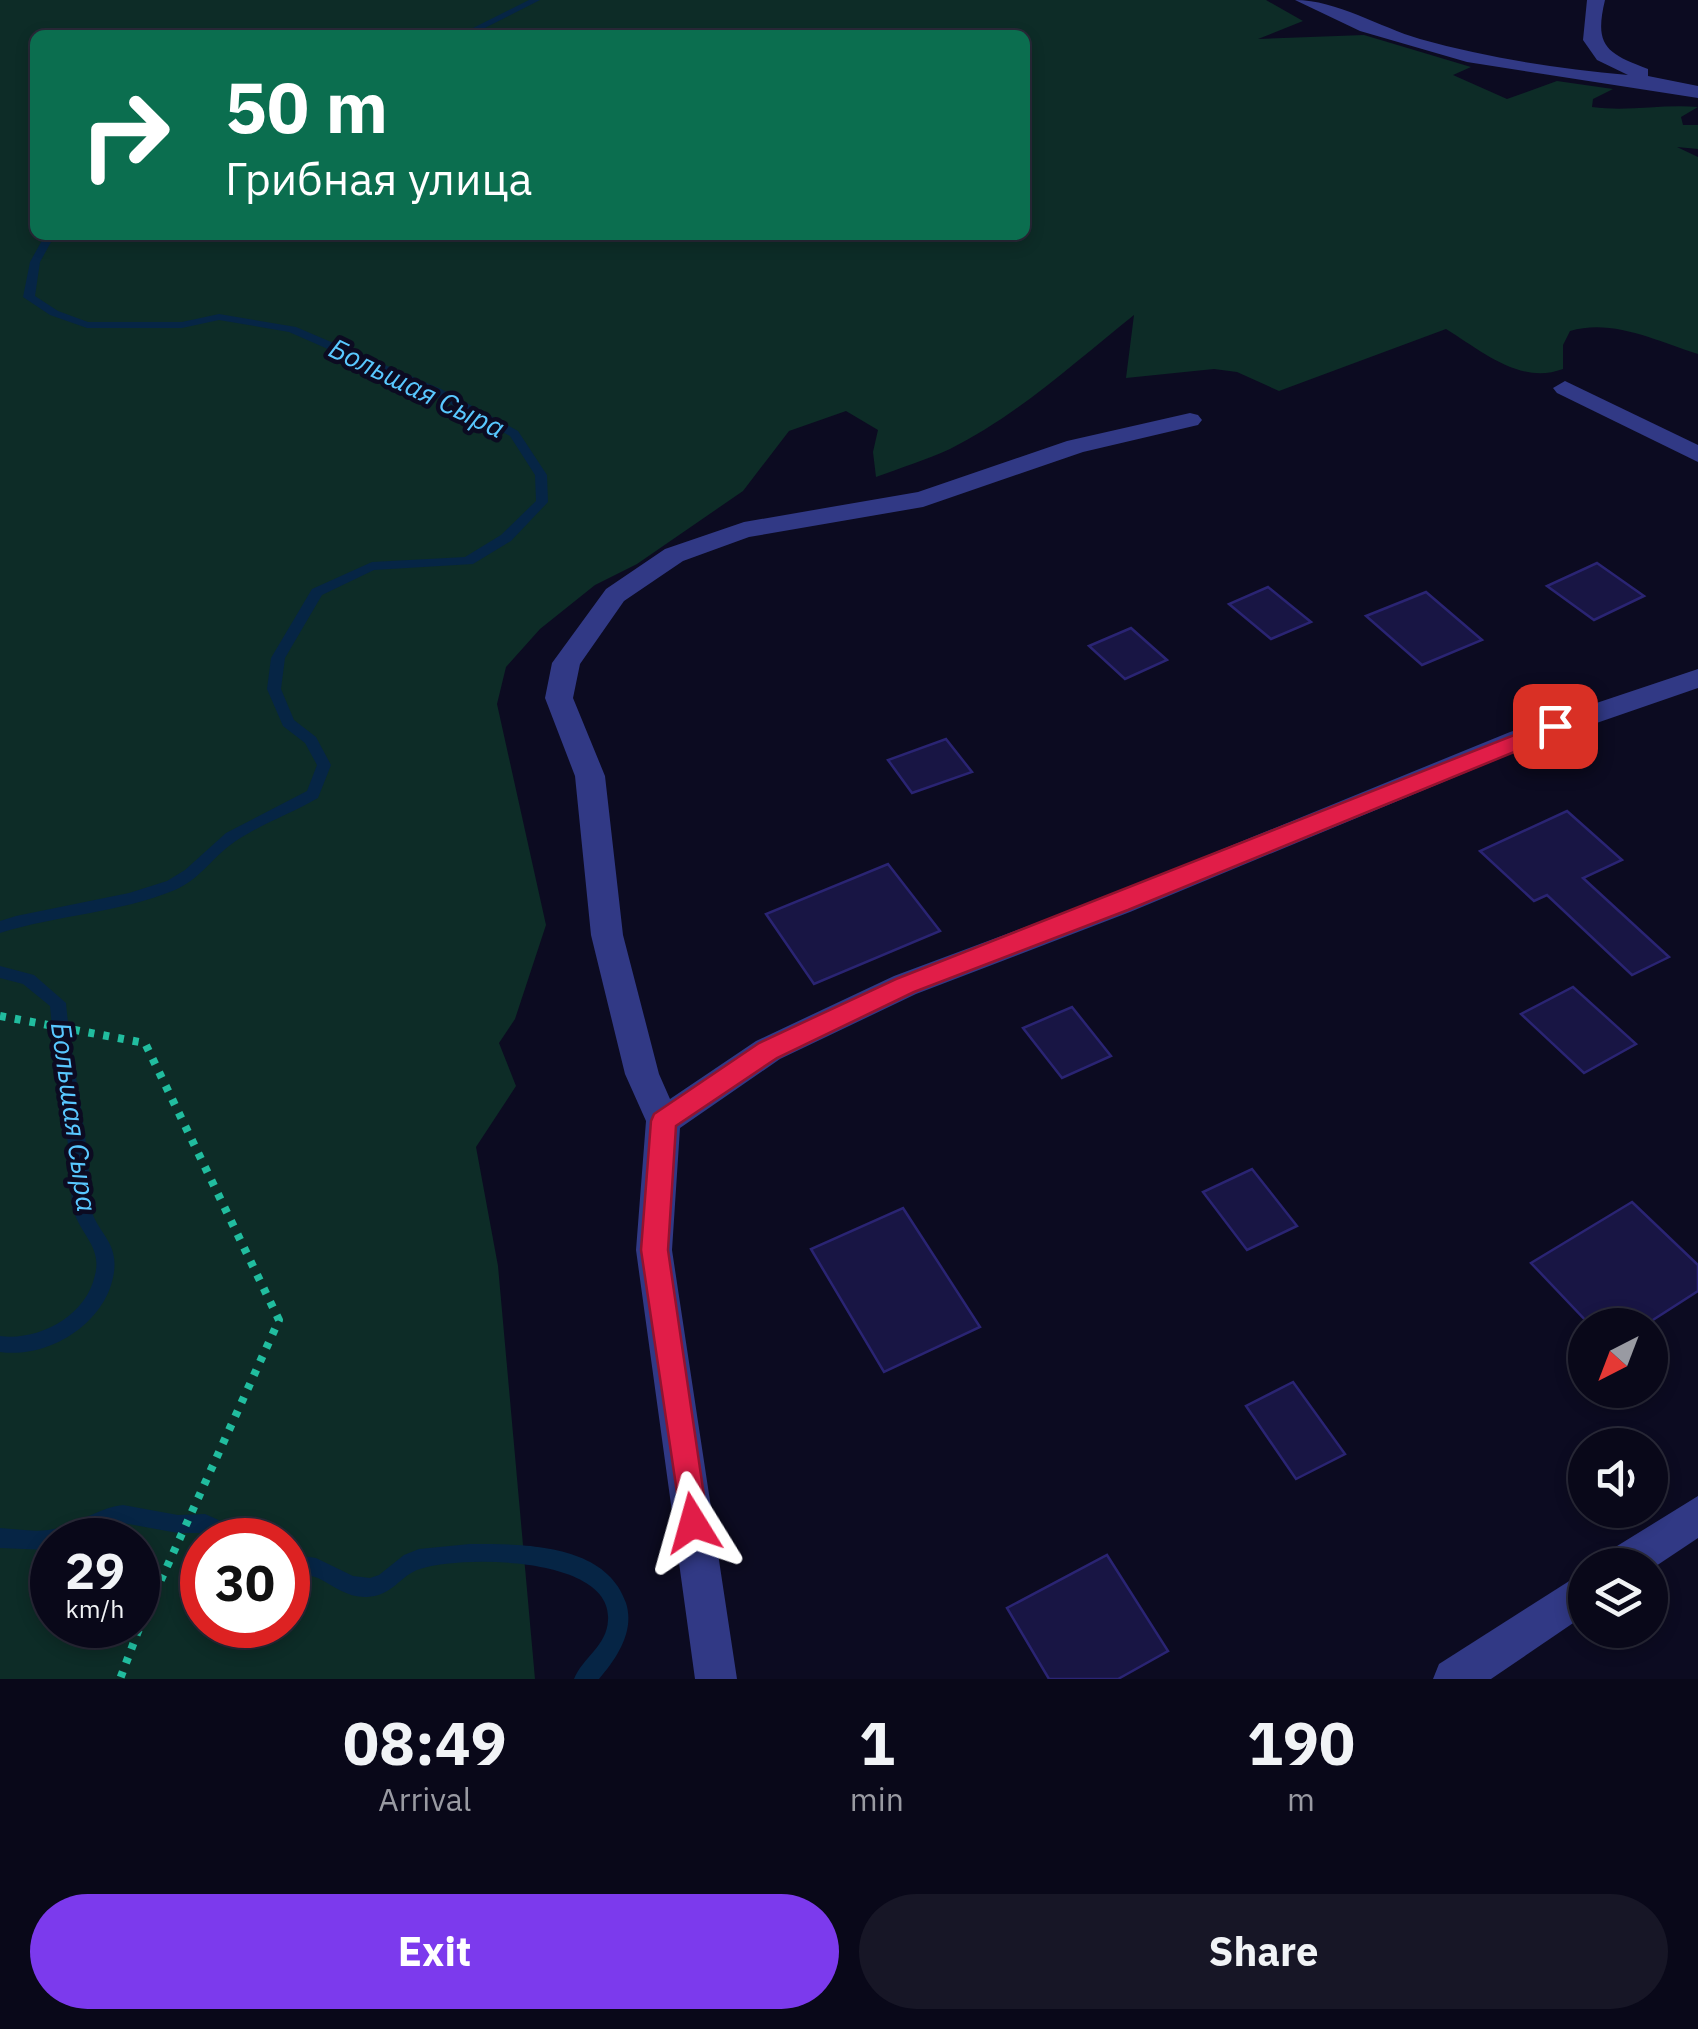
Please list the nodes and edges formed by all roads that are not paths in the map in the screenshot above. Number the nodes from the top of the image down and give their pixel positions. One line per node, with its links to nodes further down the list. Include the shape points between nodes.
1 (1304, 0): 3 (street, via 1467,56)
2 (1596, 0): 3 (street, via 1588,34 1600,54)
3 (1692, 90)
4 (1565, 388): 6 (street)
5 (1190, 420): 8 (street, via 1076,446 923,499 744,530 674,555 616,595 566,663 558,698 590,776 607,935 642,1074)
6 (1698, 455)
7 (1698, 678): 8 (street, via 1520,739 905,986 768,1050)
8 (664, 1121): 12 (street, via 654,1250)
9 (1698, 1514): 10 (street)
10 (1648, 1548)
11 (1568, 1602): 13 (street)
12 (716, 1679)
13 (1454, 1679)

